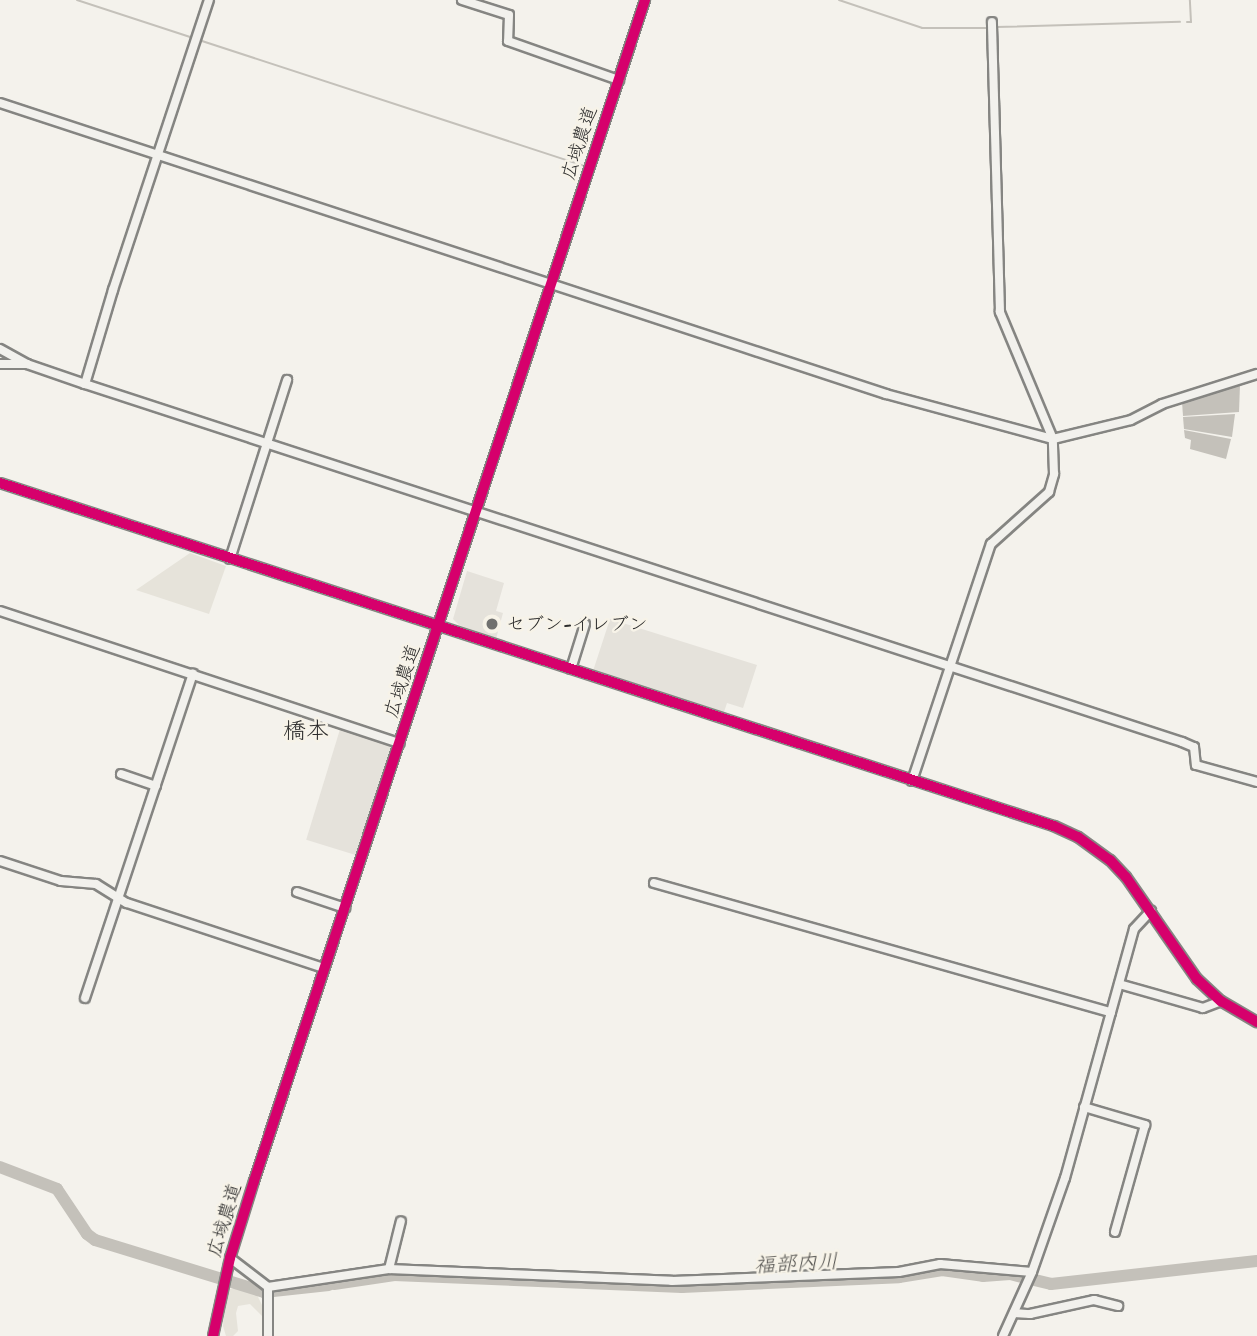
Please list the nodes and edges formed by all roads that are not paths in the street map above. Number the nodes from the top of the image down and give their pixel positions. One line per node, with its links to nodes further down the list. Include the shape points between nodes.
1 (209, 0): 7 (street)
2 (463, 0): 5 (street, via 509,15 508,41)
3 (645, 0): 5 (street, 広域農道)
4 (993, 26): 15 (street, via 1000,312)
5 (619, 80): 8 (street, 広域農道)
6 (0, 103): 7 (street)
7 (158, 154): 8 (street); 14 (street)
8 (552, 284): 15 (street, via 886,394); 18 (street, 広域農道)
9 (0, 349): 10 (street)
10 (27, 364): 11 (street); 14 (street)
11 (0, 365)
12 (1257, 374): 15 (street, via 1162,404 1131,420)
13 (287, 380): 16 (street)
14 (85, 384): 16 (street)
15 (1053, 439): 23 (street, via 1054,474 1049,492 991,544)
16 (267, 443): 18 (street); 19 (street)
17 (0, 484): 19 (street)
18 (477, 513): 22 (street, 広域農道); 23 (street)
19 (230, 559): 22 (street)
20 (0, 611): 25 (street)
21 (585, 624): 24 (street)
22 (439, 627): 24 (street); 26 (street, 広域農道)
23 (949, 668): 28 (street); 29 (street, via 1182,741 1194,747 1196,765)
24 (571, 669): 28 (street)
25 (192, 674): 26 (street); 30 (street)
26 (400, 743): 35 (street, 広域農道)
27 (121, 774): 30 (street)
28 (912, 781): 36 (street, via 1078,837 1118,869)
29 (1257, 782)
30 (156, 786): 34 (street)
31 (0, 861): 34 (street, via 61,881 96,884)
32 (654, 883): 41 (street)
33 (297, 892): 35 (street)
34 (119, 897): 37 (street); 39 (street)
35 (345, 908): 37 (street, 広域農道)
36 (1151, 911): 38 (street, via 1134,929); 40 (street, via 1198,979)
37 (324, 968): 46 (street, 広域農道)
38 (1119, 984): 40 (street, via 1203,1007); 41 (street)
39 (85, 998)
40 (1221, 1001): 42 (street)
41 (1111, 1012): 43 (street)
42 (1257, 1022)
43 (1084, 1107): 45 (street, via 1145,1125); 48 (street, via 1065,1178)
44 (401, 1221): 47 (street)
45 (1115, 1232)
46 (230, 1258): 49 (street); 52 (street, 広域農道)
47 (389, 1269): 48 (street, via 672,1281 899,1272 940,1264); 49 (street)
48 (1029, 1278): 51 (street)
49 (268, 1290): 53 (street)
50 (1118, 1306): 51 (street, via 1094,1300 1030,1314)
51 (1014, 1313): 54 (street)
52 (213, 1336)
53 (268, 1336)
54 (1003, 1336)

